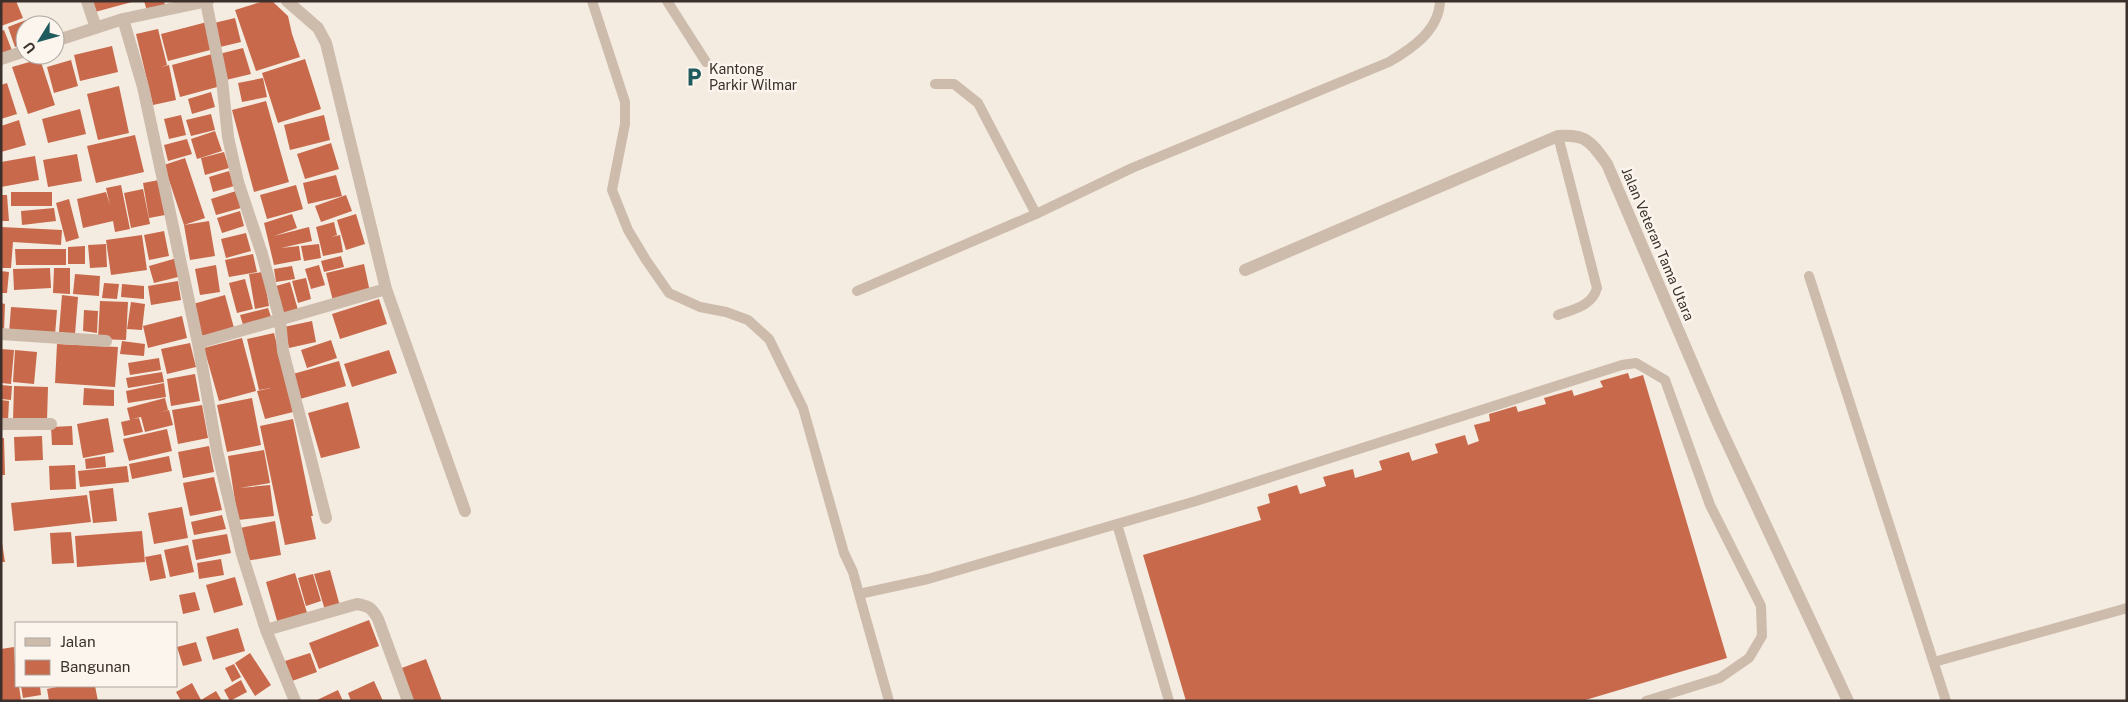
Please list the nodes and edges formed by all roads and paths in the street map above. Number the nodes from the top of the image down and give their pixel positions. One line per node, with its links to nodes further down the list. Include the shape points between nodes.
1 (87, 1): 8 (street)
2 (287, 1): 18 (street, via 318,28 326,43)
3 (592, 1): 30 (lane, via 625,102 625,124 612,190 628,230 669,293 700,307 748,320 770,339 803,408 844,553)
4 (667, 1): 12 (lane)
5 (1440, 1): 15 (lane, via 1432,25 1415,47 1389,62 1132,168)
6 (207, 2): 7 (street); 21 (street, via 238,182)
7 (123, 19): 8 (street); 24 (street, via 143,87)
8 (96, 28): 9 (street)
9 (65, 38)
10 (15, 54): 11 (street)
11 (1, 59)
12 (706, 62)
13 (935, 84): 15 (lane, via 954,84 978,103)
14 (1558, 136): 16 (street, Jalan Veteran Tama Utara); 20 (lane, via 1597,288 1594,297 1585,304); 39 (street, Jalan Veteran Tama Utara, via 1576,135 1592,144 1607,164 1718,423)
15 (1036, 214): 19 (lane)
16 (1245, 270)
17 (1809, 276): 33 (lane)
18 (386, 289): 21 (street); 27 (street)
19 (857, 291)
20 (1558, 315)
21 (280, 320): 24 (street); 28 (street, via 283,351)
22 (1, 334): 23 (street)
23 (106, 342)
24 (198, 342): 32 (street, via 217,451 242,554)
25 (1, 424): 26 (street)
26 (52, 424)
27 (465, 511)
28 (326, 518)
29 (1117, 524): 30 (lane, via 928,579); 37 (lane); 38 (lane, via 1636,363 1665,380 1710,505 1761,606 1762,636 1748,658 1720,678)
30 (859, 594): 36 (lane)
31 (2127, 608): 33 (lane)
32 (266, 630): 34 (street); 35 (street, via 357,604 368,606 378,619)
33 (1934, 662): 40 (lane)
34 (295, 701)
35 (408, 701)
36 (889, 701)
37 (1169, 701)
38 (1646, 701)
39 (1848, 701)
40 (1946, 701)

